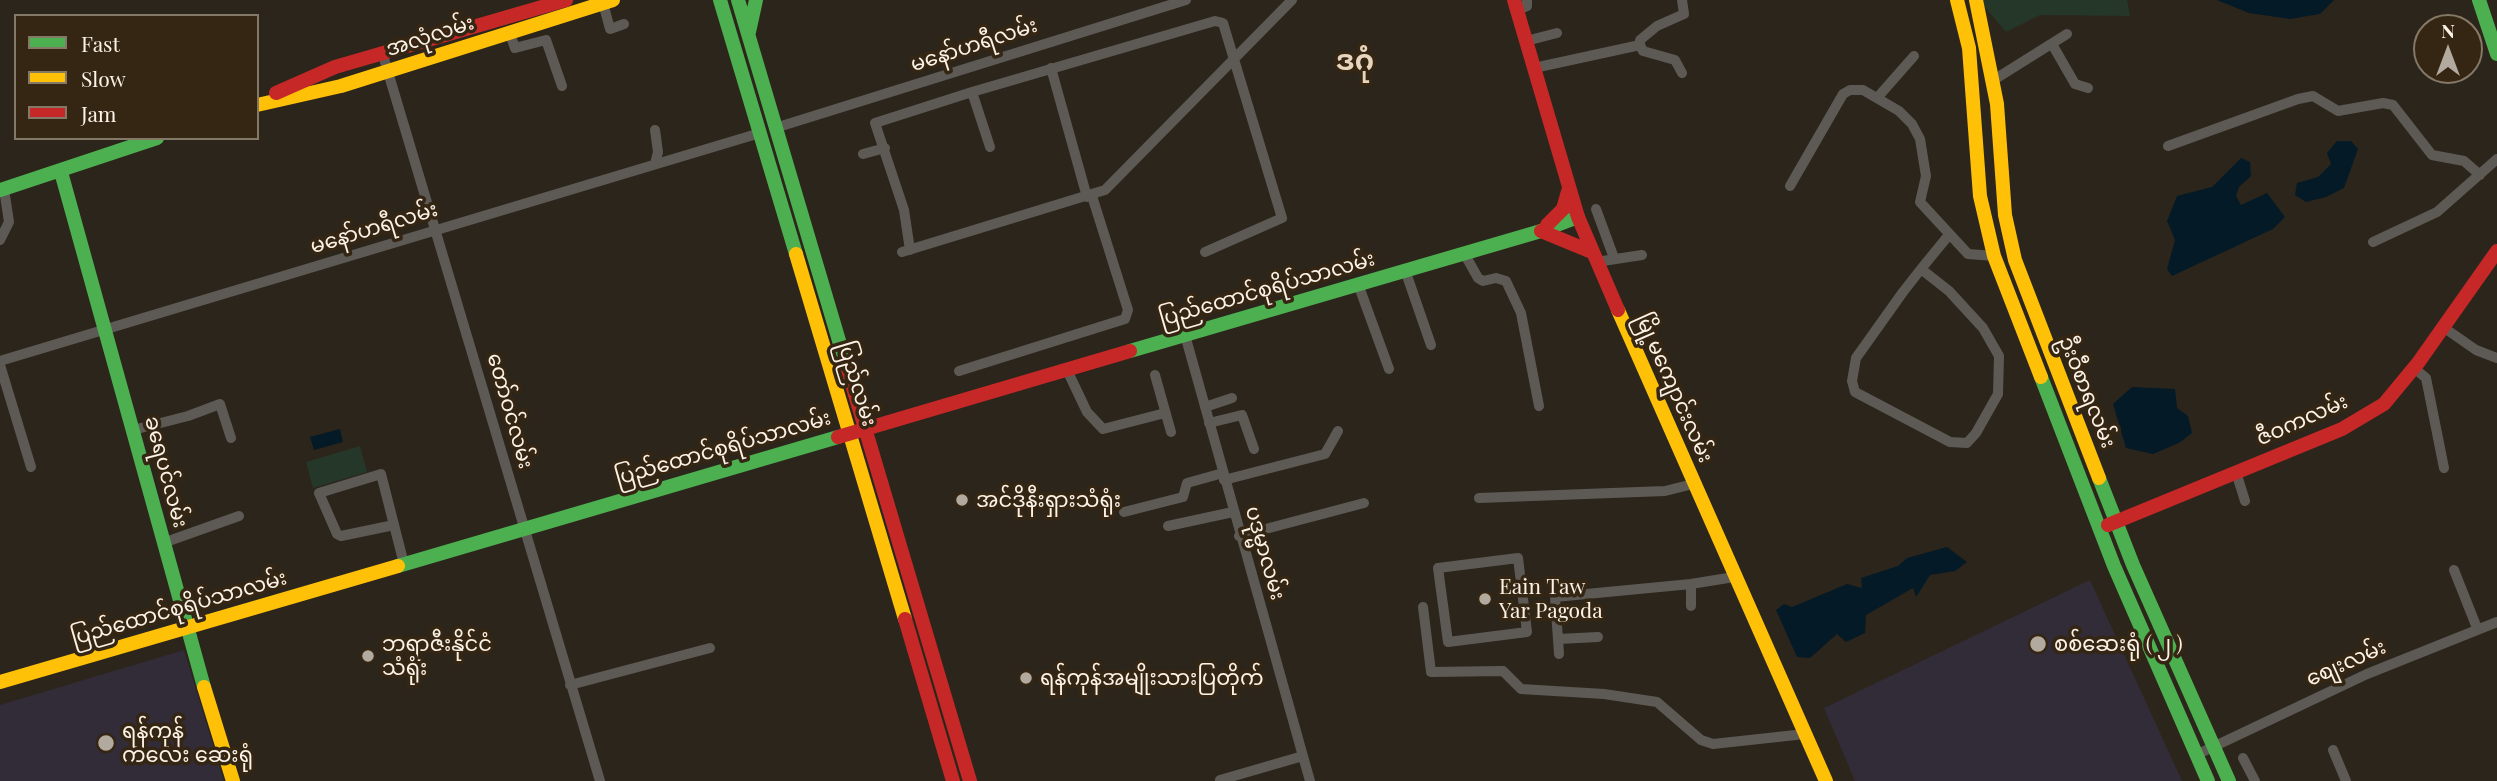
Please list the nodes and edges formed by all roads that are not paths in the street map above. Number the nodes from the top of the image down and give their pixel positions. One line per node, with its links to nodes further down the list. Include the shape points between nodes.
1 (566, 0): 21 (main road, အလုံလမ်း)
2 (720, 0): 39 (main road, ပြည်လမ်း)
3 (738, 0): 17 (main road, ပြည်လမ်း)
4 (755, 0): 17 (main road)
5 (1186, 0): 37 (street, မနော်ဟရီလမ်း)
6 (1292, 0): 24 (street)
7 (1682, 0): 20 (street, via 1684,14 1657,26)
8 (1956, 0): 33 (main road, ဦးဝီစာရလမ်း, via 1969,48)
9 (1976, 0): 30 (main road, ဦးဝီစာရလမ်း)
10 (2479, 0): 22 (main road)
11 (608, 1): 13 (street, via 610,29); 14 (main road, အလုံလမ်း)
12 (1519, 3): 18 (main road, မြို့မကျောင်းလမ်း)
13 (624, 24)
14 (509, 32): 27 (main road, အလုံလမ်း); 29 (street, via 515,48 546,40)
15 (1557, 33): 18 (street)
16 (2067, 34): 19 (street)
17 (748, 36): 37 (main road, ပြည်လမ်း)
18 (1526, 41): 26 (main road, မြို့မကျောင်းလမ်း)
19 (2052, 44): 30 (street); 31 (street, via 2075,84)
20 (1640, 45): 26 (street); 28 (street, via 1643,51 1675,60)
21 (382, 52): 27 (street, တော်ဝင်လမ်း); 35 (main road, အလုံလမ်း, via 335,67)
22 (2497, 54)
23 (1914, 56): 34 (street)
24 (1234, 58): 25 (street, via 1219,21); 52 (street, via 1105,190); 62 (street, via 1282,218)
25 (1051, 68): 32 (street); 52 (street)
26 (1534, 68): 50 (main road, မြို့မကျောင်းလမ်း)
27 (387, 71): 36 (main road, အလုံလမ်း, via 341,86); 55 (street, တော်ဝင်လမ်း)
28 (1682, 73)
29 (562, 86)
30 (1994, 87): 33 (main road); 60 (main road, ဦးဝီစာရလမ်း, via 1999,167)
31 (2088, 88)
32 (972, 92): 42 (street); 43 (street, via 875,123)
33 (1973, 96): 64 (main road, ဦးဝီစာရလမ်း, via 1980,195)
34 (1877, 98): 49 (street, via 1863,90 1843,94); 57 (street, via 1899,111 1920,139 1926,176 1920,202)
35 (259, 102)
36 (259, 103)
37 (775, 128): 87 (main road, ပြည်လမ်း)
38 (655, 130): 46 (street)
39 (760, 133): 46 (street, မနော်ဟရီလမ်း); 92 (main road, ပြည်လမ်း)
40 (151, 140): 47 (main road)
41 (2168, 146): 48 (street, via 2313,96 2338,111 2393,105 2432,155 2464,161)
42 (990, 147)
43 (885, 148): 44 (street); 52 (street, via 904,210 906,251)
44 (863, 154)
45 (2497, 159): 48 (street)
46 (655, 164): 55 (street, မနော်ဟရီလမ်း)
47 (61, 172): 51 (main road); 72 (main road, ခရေပင်လမ်း)
48 (2480, 175): 59 (street, via 2437,212)
49 (1790, 186)
50 (1569, 188): 54 (main road, မြို့မကျောင်းလမ်း); 56 (main road, via 1563,209)
51 (2, 190): 58 (street, via 9,222)
52 (1090, 196): 80 (street, via 1128,310 1125,319)
53 (1596, 209): 67 (street)
54 (1578, 217): 56 (main road, ပြည်ထောင်စုရိပ်သာလမ်း); 66 (main road, မြို့မကျောင်းလမ်း)
55 (437, 229): 72 (street, မနော်ဟရီလမ်း); 110 (street, တော်ဝင်လမ်း)
56 (1541, 231): 63 (main road, ပြည်ထောင်စုရိပ်သာလမ်း); 66 (main road)
57 (1948, 236): 64 (street, via 1968,254); 68 (street)
58 (0, 240)
59 (2373, 243)
60 (2012, 245): 64 (main road); 91 (main road, ဦးဝီစာရလမ်း, via 2030,305)
61 (2497, 251): 71 (main road, ဇီဝကလမ်း)
62 (1205, 253)
63 (1464, 253): 69 (main road, ပြည်ထောင်စုရိပ်သာလမ်း); 83 (street, via 1478,278 1506,281 1521,313)
64 (1993, 253): 94 (main road, ဦးဝီစာရလမ်း)
65 (1642, 255): 67 (street)
66 (1594, 257): 67 (street); 100 (main road, မြို့မကျောင်းလမ်း)
67 (1614, 258)
68 (1921, 269): 68 (street, via 1856,358 1852,382 1855,392 1951,442 1967,443 1998,394 1999,356 1983,328)
69 (1405, 270): 70 (main road, ပြည်ထောင်စုရိပ်သာလမ်း); 74 (street)
70 (1359, 284): 73 (main road, ပြည်ထောင်စုရိပ်သာလမ်း); 78 (street)
71 (2443, 327): 75 (street, via 2476,350); 77 (main road, ဇီဝကလမ်း)
72 (105, 330): 76 (street, မနော်ဟရီလမ်း); 88 (main road, ခရေပင်လမ်း)
73 (1185, 335): 79 (main road, ပြည်ထောင်စုရိပ်သာလမ်း); 84 (street, ပဒုမ္မာလမ်း)
74 (1431, 345)
75 (2497, 358)
76 (0, 363): 96 (street)
77 (2414, 368): 97 (street, via 2426,378); 98 (main road, ဇီဝကလမ်း, via 2384,404 2342,429)
78 (1389, 369)
79 (1066, 370): 85 (street, via 1087,412 1103,429); 87 (main road, ပြည်ထောင်စုရိပ်သာလမ်း)
80 (959, 371)
81 (1155, 375): 85 (street)
82 (1233, 398): 84 (street)
83 (1539, 406)
84 (1205, 407): 86 (street, ပဒုမ္မာလမ်း)
85 (1166, 412): 90 (street)
86 (1209, 423): 95 (street, via 1242,415); 99 (street, ပဒုမ္မာလမ်း)
87 (864, 429): 92 (main road, ပြည်ထောင်စုရိပ်သာလမ်း); 142 (main road, ပြည်လမ်း)
88 (132, 430): 93 (street, via 220,404); 113 (main road, ခရေပင်လမ်း)
89 (1338, 431): 99 (street, via 1325,454)
90 (1171, 432)
91 (2081, 432): 94 (main road); 107 (main road, ဦးဝီစာရလမ်း)
92 (849, 433): 110 (main road, ပြည်ထောင်စုရိပ်သာလမ်း); 141 (main road, ပြည်လမ်း)
93 (231, 438)
94 (2062, 439): 111 (main road, ဦးဝီစာရလမ်း)
95 (1254, 449)
96 (31, 467)
97 (2444, 468)
98 (2235, 472): 102 (street); 107 (main road, ဇီဝကလမ်း)
99 (1224, 476): 104 (street, via 1187,483 1183,497); 105 (street, ပဒုမ္မာလမ်း)
100 (1693, 484): 101 (street, via 1665,491); 117 (main road, မြို့မကျောင်းလမ်း)
101 (1479, 498)
102 (2245, 501)
103 (1364, 503): 112 (street)
104 (1124, 512)
105 (1233, 512): 109 (street); 112 (street, ပဒုမ္မာလမ်း)
106 (239, 516): 113 (street)
107 (2116, 520): 111 (main road, ဇီဝကလမ်း); 124 (main road, ဦးဝီစာရလမ်း)
108 (394, 525): 108 (street, via 341,536 320,493 381,474); 114 (street)
109 (1168, 526)
110 (524, 528): 114 (main road, ပြည်ထောင်စုရိပ်သာလမ်း); 131 (street, တော်ဝင်လမ်း)
111 (2100, 530): 126 (main road, ဦးဝီစာရလမ်း)
112 (1239, 536): 136 (street, ပဒုမ္မာလမ်း)
113 (163, 543): 122 (main road, ခရေပင်လမ်း)
114 (404, 564): 122 (main road, ပြည်ထောင်စုရိပ်သာလမ်း)
115 (1438, 568): 115 (street, via 1448,642 1527,632 1518,558)
116 (2454, 570): 123 (street)
117 (1734, 577): 118 (street); 132 (main road, မြို့မကျောင်းလမ်း)
118 (1691, 584): 119 (street); 127 (street, via 1555,597)
119 (1691, 606)
120 (1423, 607): 132 (street, via 1431,672 1503,671 1521,689 1657,702 1701,740 1713,744)
121 (2497, 622): 123 (street, စျေးလမ်း)
122 (186, 627): 130 (main road, ပြည်ထောင်စုရိပ်သာလမ်း); 139 (main road, ခရေပင်လမ်း)
123 (2477, 628): 133 (street, စျေးလမ်း, via 2355,679)
124 (2162, 631): 126 (main road); 133 (main road, ဦးဝီစာရလမ်း)
125 (1598, 637): 127 (street)
126 (2145, 638): 135 (main road, ဦးဝီစာရလမ်း)
127 (1558, 639): 129 (street)
128 (710, 648): 131 (street)
129 (1559, 654)
130 (0, 682)
131 (570, 685): 140 (street, တော်ဝင်လမ်း)
132 (1805, 734): 144 (main road, မြို့မကျောင်းလမ်း)
133 (2214, 747): 135 (street, စျေးလမ်း); 146 (main road, ဦးဝီစာရလမ်း)
134 (2333, 750): 148 (street)
135 (2196, 755): 145 (main road, ဦးဝီစာရလမ်း)
136 (1303, 756): 138 (street); 143 (street, ပဒုမ္မာလမ်း)
137 (2243, 758): 147 (street)
138 (1220, 780)
139 (233, 781)
140 (600, 781)
141 (953, 781)
142 (970, 781)
143 (1310, 781)
144 (1826, 781)
145 (2208, 781)
146 (2229, 781)
147 (2255, 781)
148 (2346, 781)

